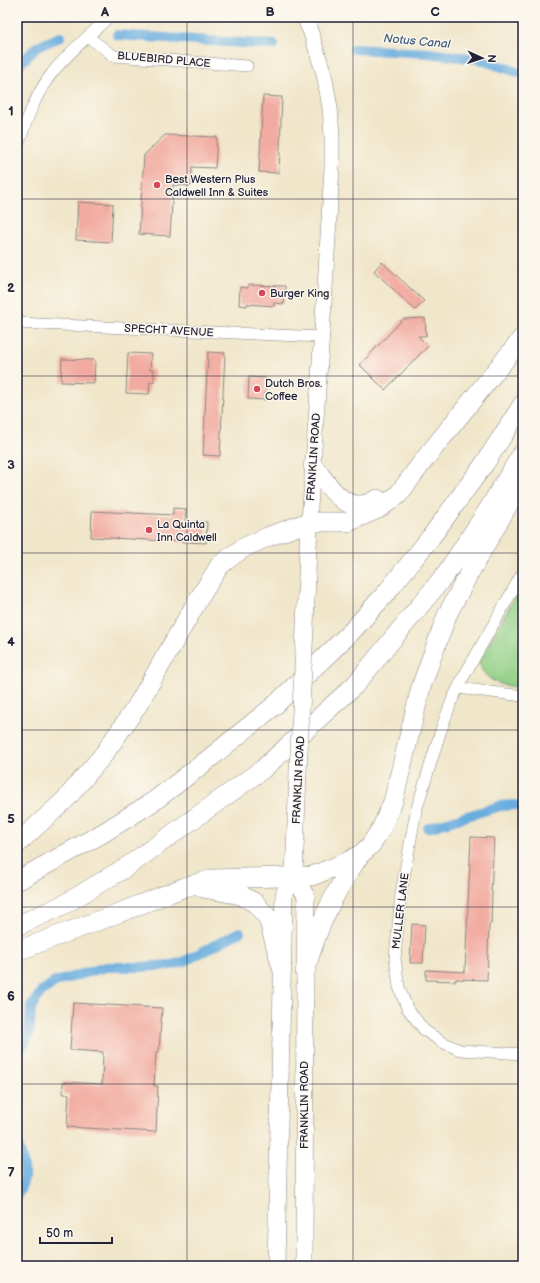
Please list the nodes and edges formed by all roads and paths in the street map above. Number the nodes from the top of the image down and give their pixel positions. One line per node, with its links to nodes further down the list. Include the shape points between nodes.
1 (109, 17): 3 (street)
2 (304, 17): 7 (main road, FRANKLIN ROAD, via 324,74 332,136)
3 (88, 37): 4 (street, BLUEBIRD PLACE, via 114,56); 5 (street, via 52,73 26,122)
4 (247, 66)
5 (17, 148)
6 (17, 322): 7 (street, SPECHT AVENUE)
7 (321, 337): 12 (main road, FRANKLIN ROAD)
8 (523, 337): 11 (highway)
9 (523, 404): 21 (highway, via 485,463 387,592 351,632 275,705 154,801)
10 (523, 452): 23 (highway, via 445,575 355,685 263,770 128,866 65,904)
11 (424, 460): 12 (highway, via 387,493 364,505 342,501); 14 (highway, via 398,495 378,509 348,522)
12 (313, 466): 14 (main road, FRANKLIN ROAD)
13 (523, 479): 19 (highway, via 447,615 421,687 393,802 381,829 370,846)
14 (309, 522): 18 (highway, via 243,548 220,565 137,706 104,754 66,800); 20 (main road, FRANKLIN ROAD, bridge)
15 (523, 572): 16 (street, MULLER LANE)
16 (458, 688): 17 (street); 27 (street, MULLER LANE, via 441,730 416,812 401,893 395,958 399,987 408,1008 424,1030 442,1042 460,1050)
17 (523, 696)
18 (17, 844)
19 (361, 854): 20 (highway, via 312,876); 26 (highway, via 343,878 325,912 312,944)
20 (294, 876): 22 (highway, via 213,879); 25 (main road, FRANKLIN ROAD, via 284,894); 26 (main road, FRANKLIN ROAD, via 306,896)
21 (17, 881)
22 (185, 887): 24 (highway); 25 (highway, via 233,893 254,903 268,918)
23 (17, 926)
24 (17, 951)
25 (282, 968): 28 (main road, FRANKLIN ROAD)
26 (305, 972): 31 (main road, FRANKLIN ROAD)
27 (523, 1054)
28 (278, 1152): 29 (main road, FRANKLIN ROAD); 30 (main road, via 286,1152 294,1158 294,1253)
29 (276, 1266)
30 (297, 1266)
31 (304, 1266)

